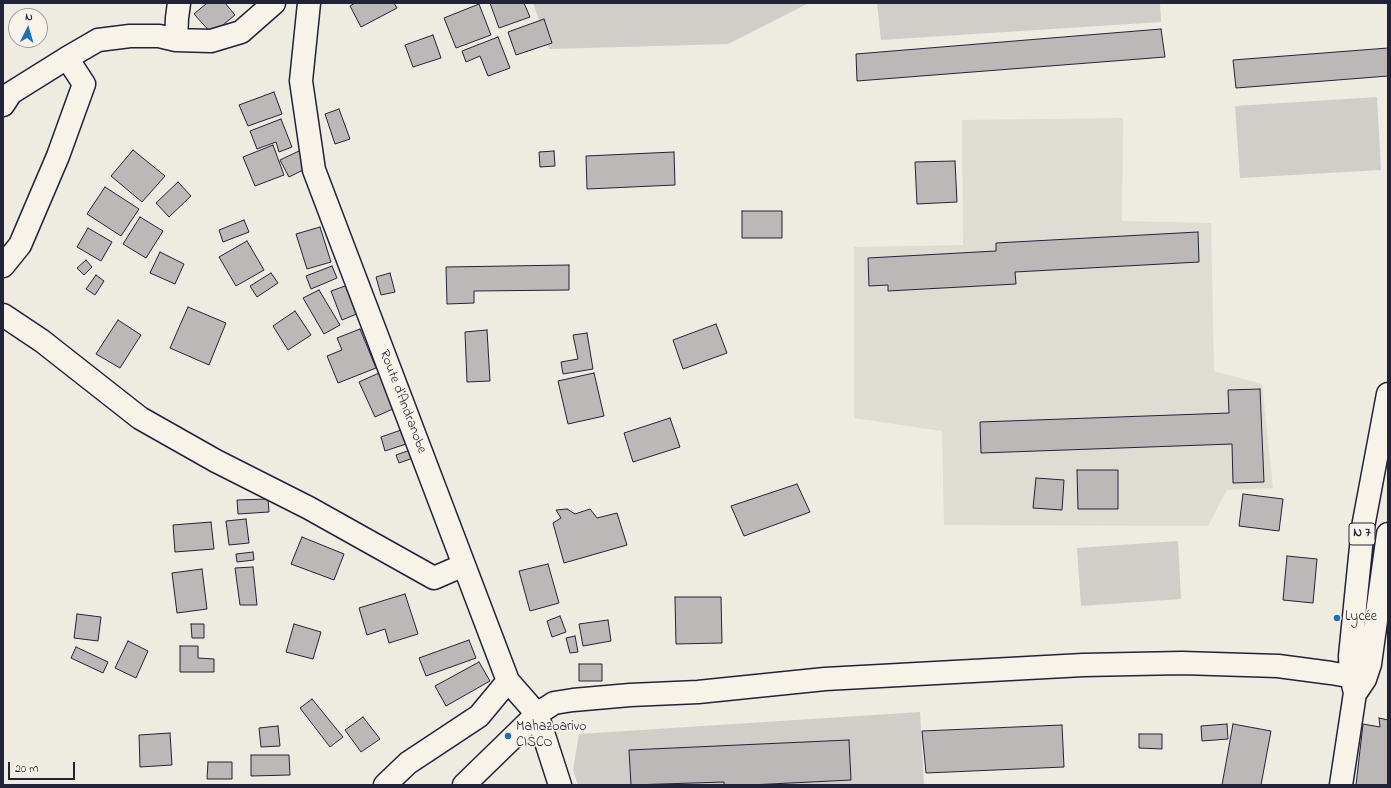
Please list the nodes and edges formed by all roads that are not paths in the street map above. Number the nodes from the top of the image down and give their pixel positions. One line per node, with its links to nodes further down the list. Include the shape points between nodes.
1 (179, 3): 4 (street)
2 (274, 3): 4 (street, via 241,32 211,42)
3 (309, 3): 11 (street, Route d'Andranobe, via 301,81 314,170)
4 (176, 40): 5 (street, via 159,36 130,36 98,40)
5 (67, 58): 6 (street, via 10,93); 7 (street, via 84,84 58,156 20,245)
6 (3, 105)
7 (3, 266)
8 (3, 315): 11 (street, via 42,341 140,418 216,461 309,508 434,578)
9 (1388, 394): 13 (street, N 7, via 1363,527 1350,656)
10 (1388, 534): 13 (street, N 7, via 1370,664)
11 (464, 565): 12 (street, Route d'Andranobe)
12 (508, 681): 14 (street, Route d'Andranobe); 15 (street, via 479,716 408,763)
13 (1357, 683): 14 (street, via 1278,666 1182,663 1083,665 825,679 698,692 573,700 554,703); 18 (street, N 7)
14 (537, 714): 16 (street); 17 (street, Route d'Andranobe)
15 (385, 785)
16 (464, 785)
17 (560, 785)
18 (1341, 785)

